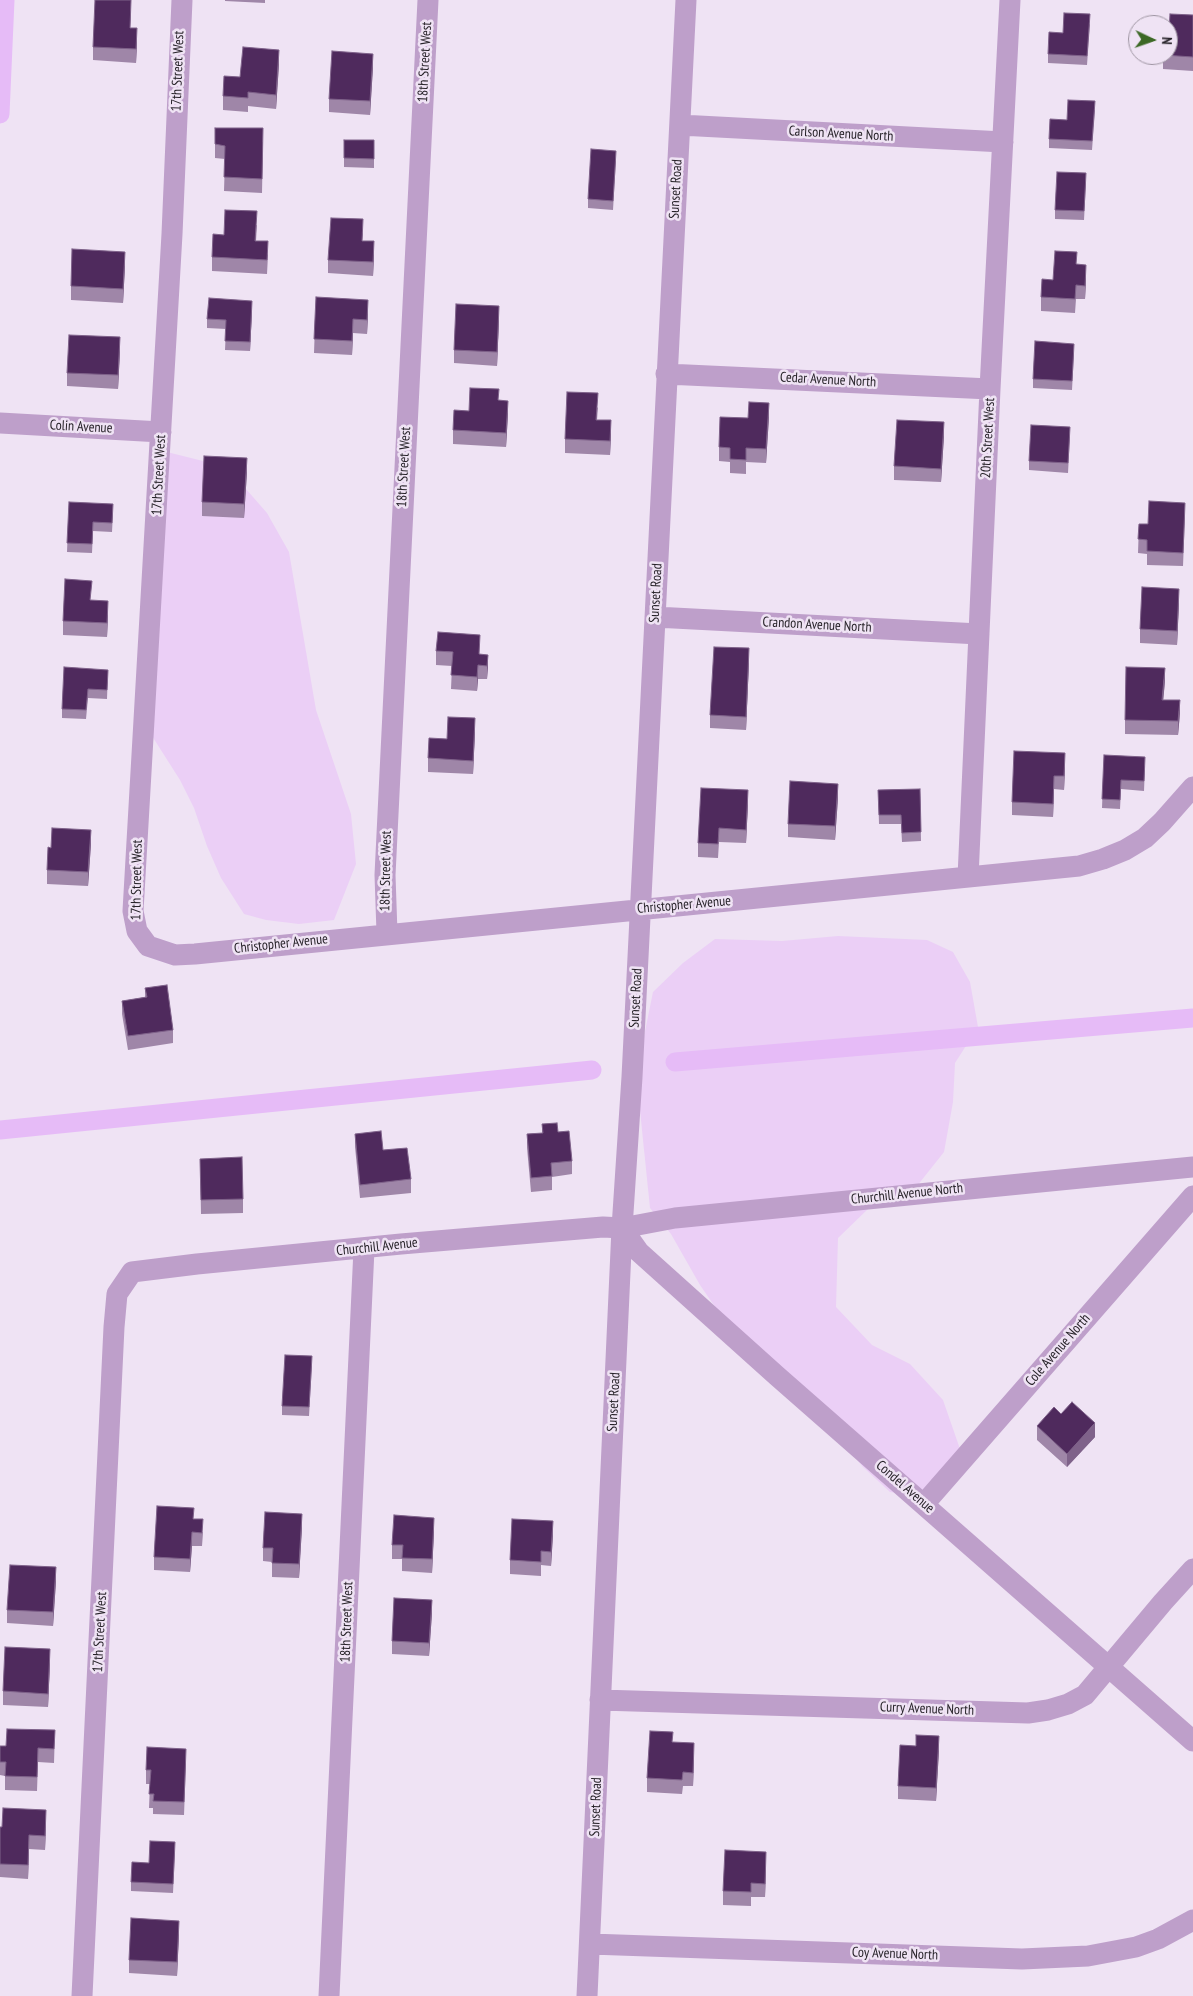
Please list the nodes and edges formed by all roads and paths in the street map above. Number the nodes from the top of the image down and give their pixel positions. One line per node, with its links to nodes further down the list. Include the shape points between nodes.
1 (182, 0): 10 (street, 17th Street West)
2 (428, 0): 16 (street, 18th Street West, via 385,866)
3 (686, 0): 5 (street, Sunset Road)
4 (1010, 0): 6 (street, 20th Street West)
5 (680, 125): 6 (street, Carlson Avenue North); 7 (street, Sunset Road)
6 (1003, 142): 8 (street, 20th Street West)
7 (666, 374): 8 (street, Cedar Avenue North); 11 (street, Sunset Road)
8 (990, 388): 12 (street, 20th Street West)
9 (0, 423): 10 (street, Colin Avenue)
10 (161, 432): 17 (street, 17th Street West, via 133,911 136,931)
11 (655, 617): 12 (street, Crandon Avenue North); 15 (street, Sunset Road)
12 (978, 634): 14 (street, 20th Street West)
13 (1193, 787): 14 (street, Christopher Avenue, via 1145,838 1103,859 1057,869)
14 (968, 877): 15 (street, Christopher Avenue)
15 (640, 909): 16 (street, Christopher Avenue); 20 (street, Sunset Road)
16 (387, 934): 17 (street, Christopher Avenue, via 175,955)
17 (148, 946)
18 (1193, 1167): 20 (street, Churchill Avenue North, via 675,1218)
19 (1193, 1196): 23 (street, Cole Avenue North)
20 (622, 1228): 21 (street, Churchill Avenue); 23 (street, Condel Avenue, via 639,1252); 26 (street, Sunset Road)
21 (364, 1249): 22 (street, Churchill Avenue); 31 (street, 18th Street West)
22 (132, 1272): 30 (street, 17th Street West, via 117,1294 114,1327)
23 (924, 1504): 25 (street, Condel Avenue)
24 (1193, 1569): 25 (street, Curry Avenue North)
25 (1108, 1666): 26 (street, Curry Avenue North, via 1086,1695 1055,1708 1028,1712); 27 (street, Condel Avenue)
26 (600, 1700): 29 (street, Sunset Road)
27 (1193, 1741)
28 (1193, 1920): 29 (street, Coy Avenue North, via 1136,1947 1079,1957 1012,1958)
29 (590, 1944): 32 (street, Sunset Road)
30 (82, 1996)
31 (329, 1996)
32 (587, 1996)

